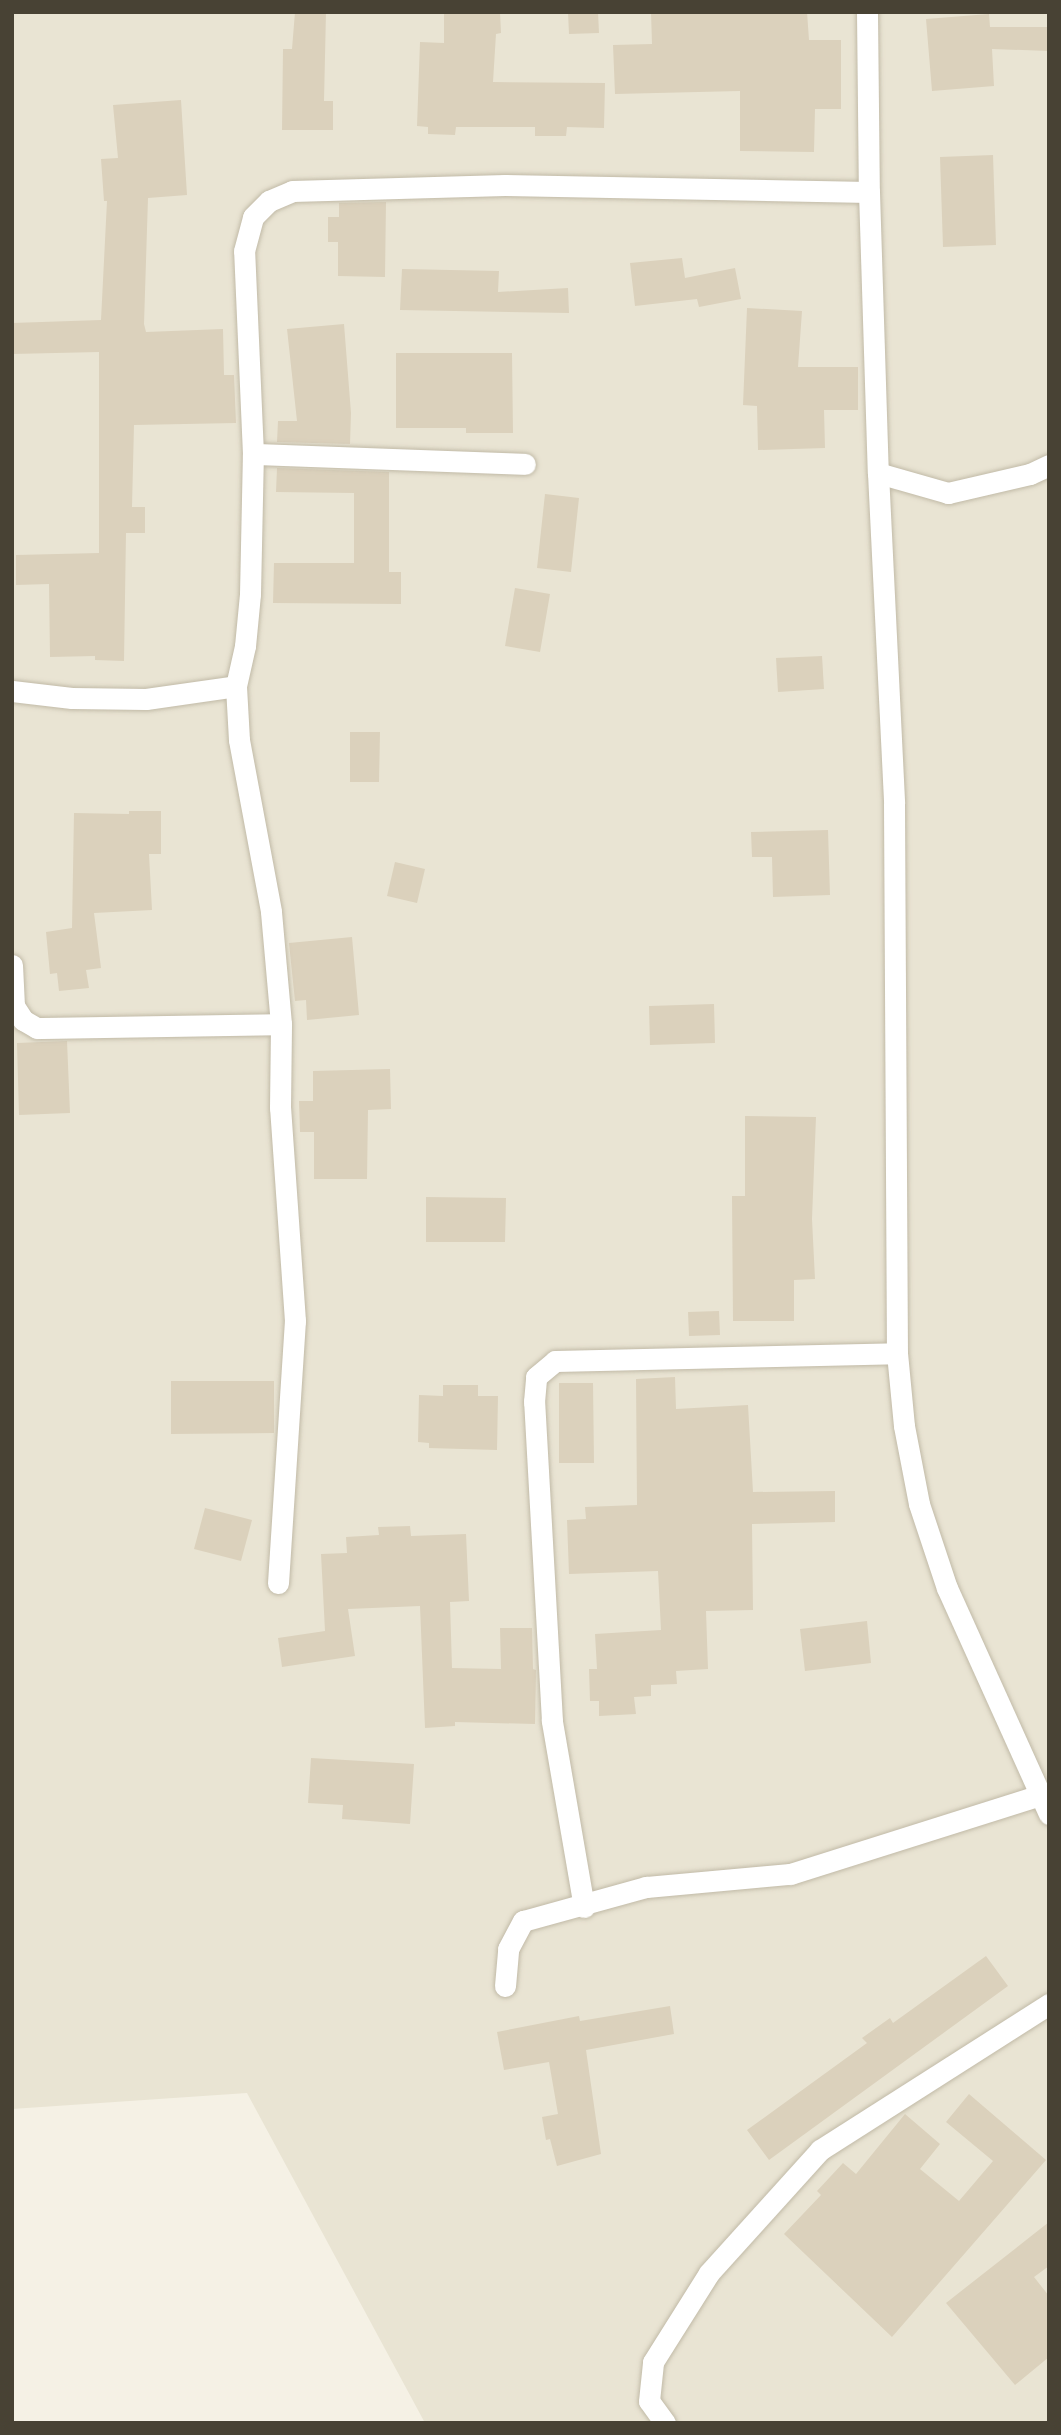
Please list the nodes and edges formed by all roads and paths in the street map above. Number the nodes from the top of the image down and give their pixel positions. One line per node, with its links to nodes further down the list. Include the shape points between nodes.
1 (867, 12): 2 (street)
2 (869, 192): 3 (street, via 505,185 292,191 269,201 253,217 244,251); 6 (street)
3 (253, 454): 4 (street); 7 (street, via 250,594)
4 (525, 464)
5 (1049, 466): 6 (street, via 947,493)
6 (878, 473): 11 (street, via 894,804)
7 (236, 686): 8 (street, via 146,699); 10 (street, via 239,740 271,911)
8 (12, 691)
9 (12, 965): 10 (street, via 14,1006 23,1020 37,1028)
10 (281, 1024): 12 (street, via 280,1108 295,1321)
11 (897, 1353): 13 (street, via 904,1426 919,1504 966,1633); 14 (street, via 555,1361 536,1377 552,1721)
12 (278, 1583)
13 (1044, 1805): 14 (street, via 790,1874 646,1887)
14 (584, 1907): 15 (street, via 523,1921 508,1949)
15 (505, 1986)
16 (1049, 2004): 17 (street, via 820,2150 709,2273 653,2362 649,2401)
17 (665, 2423)

